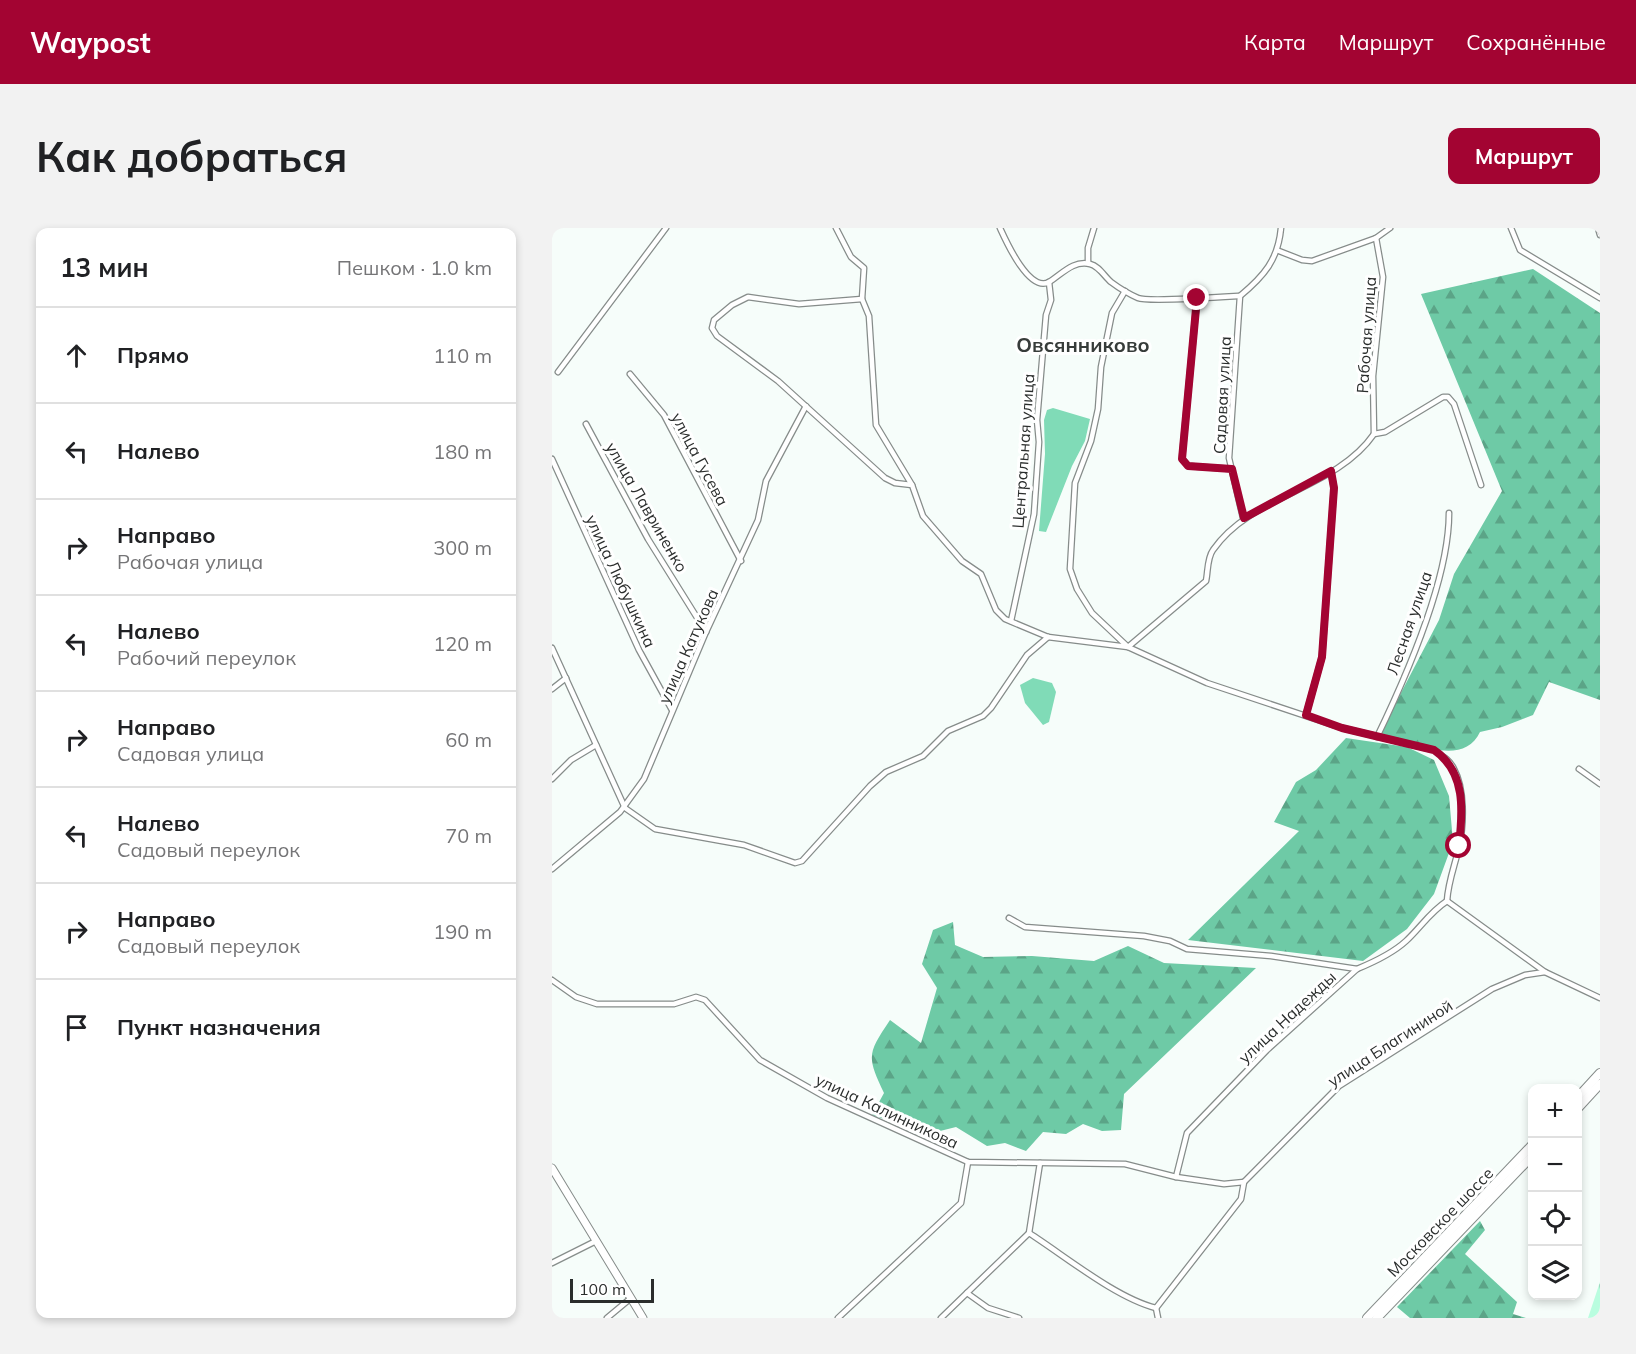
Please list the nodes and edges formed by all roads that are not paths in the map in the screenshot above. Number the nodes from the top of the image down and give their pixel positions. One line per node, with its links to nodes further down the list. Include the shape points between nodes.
1 (666, 228): 19 (street)
2 (836, 228): 18 (street, via 851,257 864,268)
3 (1000, 228): 13 (street, via 1029,276 1038,282)
4 (1094, 228): 12 (street)
5 (1281, 228): 11 (street)
6 (1390, 228): 10 (street)
7 (1511, 228): 17 (street, via 1520,250)
8 (1598, 228): 9 (street)
9 (1600, 235)
10 (1376, 238): 11 (street, via 1312,261); 23 (street, Рабочая улица, via 1383,277 1373,376)
11 (1279, 251): 15 (street, via 1256,283)
12 (1088, 263): 13 (street, via 1072,266); 14 (street)
13 (1049, 282): 32 (street, Центральная улица, via 1051,300 1046,315 1037,420 1034,514)
14 (1125, 291): 16 (street, via 1142,300); 36 (street, via 1112,314 1091,441 1075,483 1070,569 1092,613)
15 (1240, 297): 16 (street); 25 (street, Садовая улица, via 1229,459)
16 (1197, 298): 25 (street, via 1182,459 1188,466)
17 (1600, 298)
18 (862, 299): 21 (street, via 807,304 748,297 714,320 712,328 717,336); 27 (street, via 869,316 876,425)
19 (558, 372)
20 (630, 374): 31 (street, улица Гусева, via 664,416)
21 (806, 406): 27 (street, via 885,478); 31 (street, улица Катукова, via 766,481 758,520)
22 (586, 424): 33 (street, улица Лавриненко, via 648,539)
23 (1374, 434): 26 (street, via 1365,447); 28 (street, via 1385,432 1449,397)
24 (552, 459): 39 (street, улица Любушкина, via 639,650)
25 (1232, 469): 30 (street, Садовая улица)
26 (1331, 471): 30 (street); 40 (street, via 1334,488 1322,657)
27 (912, 485): 32 (street, via 923,516 962,561 981,574 996,610)
28 (1480, 485)
29 (1449, 513): 41 (street, Лесная улица, via 1449,540 1438,580 1413,654)
30 (1244, 518): 36 (street, via 1211,552 1206,581)
31 (741, 561): 33 (street, улица Катукова)
32 (1011, 621): 34 (street)
33 (706, 632): 39 (street, улица Катукова)
34 (1048, 637): 36 (street); 46 (street, via 1027,655 983,716 948,731 923,756 886,772 802,861 795,863 744,845 655,830)
35 (552, 648): 37 (street)
36 (1128, 648): 40 (street, via 1207,683)
37 (566, 678): 38 (street); 42 (street)
38 (552, 688)
39 (672, 710): 46 (street, улица Катукова, via 644,779)
40 (1306, 715): 41 (street)
41 (1377, 737): 48 (street, via 1434,750 1454,768 1461,800 1460,836)
42 (596, 744): 44 (street, via 571,760); 46 (street)
43 (1579, 769): 45 (street)
44 (552, 779)
45 (1600, 784)
46 (625, 808): 47 (street, улица Катукова)
47 (552, 869)
48 (1447, 901): 50 (street, улица Надежды, via 1432,910 1404,943); 51 (street)
49 (1010, 918): 50 (street, via 1025,927 1144,936 1187,949)
50 (1357, 969): 63 (street, улица Надежды, via 1267,1050 1187,1133)
51 (1545, 972): 53 (street); 64 (street, улица Благининой, via 1525,975 1492,989 1339,1086)
52 (552, 981): 60 (street, улица Калинникова, via 576,997 597,1004 674,1004 696,997 705,1000 760,1060 826,1098)
53 (1600, 998)
54 (1600, 1073): 56 (main road)
55 (1600, 1084): 57 (main road)
56 (1582, 1093)
57 (1582, 1104)
58 (1528, 1149): 77 (main road, Московское шоссе)
59 (1528, 1160): 78 (main road, Московское шоссе)
60 (968, 1162): 61 (street, улица Калинникова); 73 (street, via 961,1203)
61 (1040, 1163): 63 (street, улица Калинникова, via 1125,1164); 65 (street)
62 (552, 1168): 66 (main road)
63 (1176, 1177): 64 (street, улица Калинникова, via 1224,1184)
64 (1244, 1182): 70 (street, улица Благининой, via 1241,1199)
65 (1029, 1233): 68 (street); 70 (street, via 1120,1293)
66 (596, 1241): 67 (street); 69 (main road)
67 (552, 1263)
68 (967, 1293): 74 (street); 75 (street, via 988,1308)
69 (631, 1298): 71 (street); 72 (main road)
70 (1156, 1308): 76 (street)
71 (607, 1318)
72 (643, 1318)
73 (837, 1318)
74 (940, 1318)
75 (1019, 1318)
76 (1158, 1318)
77 (1367, 1318)
78 (1377, 1318)

